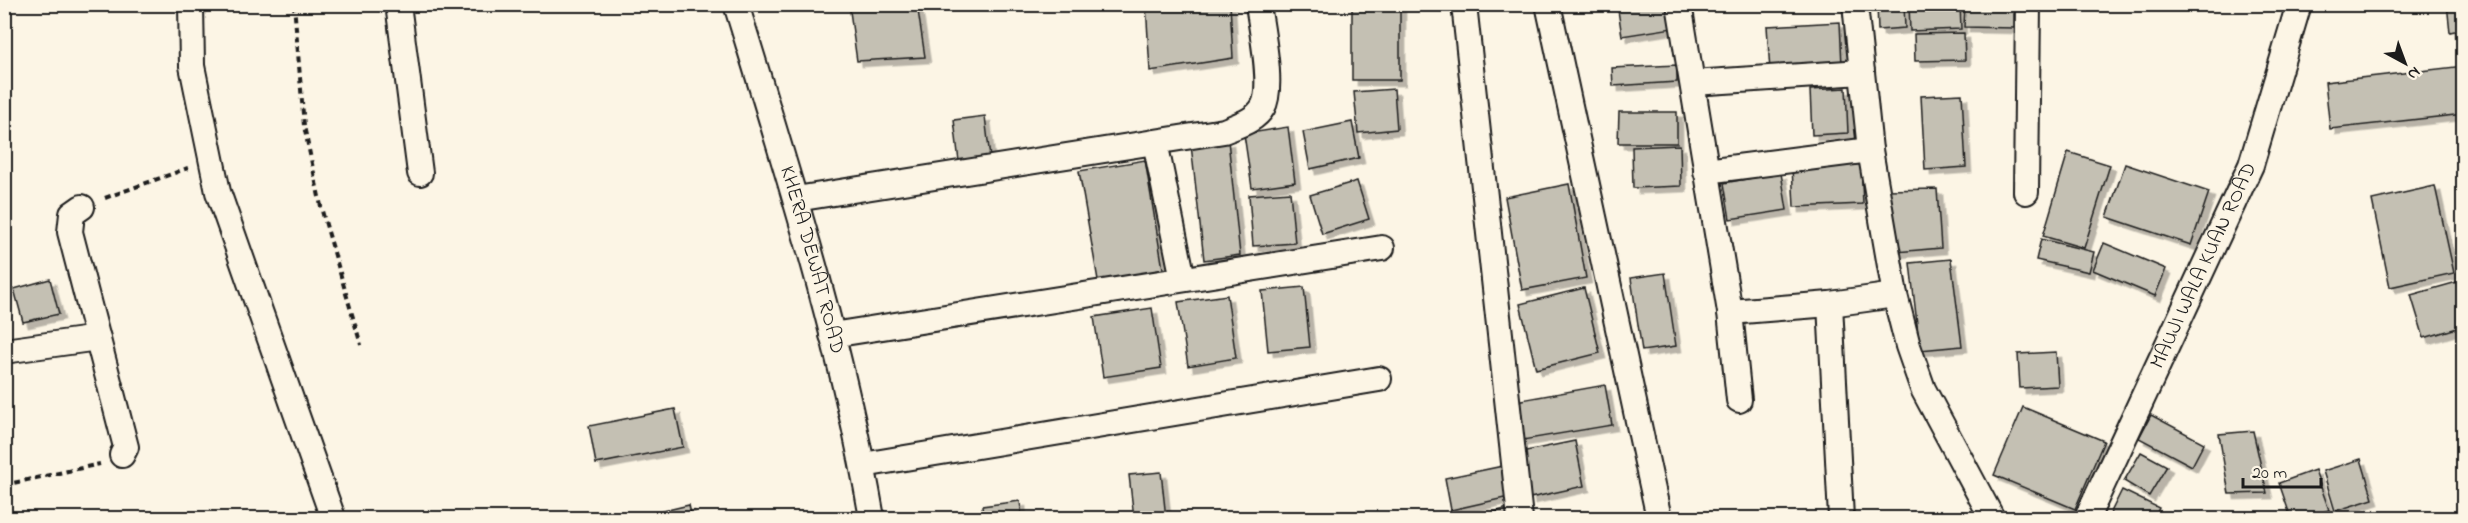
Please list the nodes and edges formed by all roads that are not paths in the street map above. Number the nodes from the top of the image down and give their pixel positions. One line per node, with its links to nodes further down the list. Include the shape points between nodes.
1 (190, 4): 32 (street, via 192,66 218,192)
2 (398, 4): 16 (street)
3 (736, 4): 18 (street, KHERA DEWAT ROAD)
4 (1258, 4): 13 (street, via 1268,76 1263,106 1250,121 1224,131)
5 (1464, 4): 34 (street)
6 (1548, 4): 35 (street)
7 (1679, 4): 12 (street)
8 (1855, 4): 11 (street)
9 (2028, 4): 17 (street)
10 (2299, 4): 38 (street, MAUJI WALA KUAN ROAD, via 2252,165)
11 (1862, 72): 12 (street); 14 (street)
12 (1693, 83): 15 (street)
13 (1155, 142): 18 (street); 21 (street)
14 (1870, 150): 15 (street); 22 (street)
15 (1706, 171): 24 (street)
16 (420, 173)
17 (2026, 192)
18 (796, 199): 25 (street, KHERA DEWAT ROAD)
19 (82, 207): 26 (street, via 72,214 70,232)
20 (1382, 248): 21 (street)
21 (1183, 279): 25 (street)
22 (1895, 295): 23 (street); 37 (street, via 1923,389)
23 (1830, 304): 24 (street); 36 (street)
24 (1730, 312): 29 (street)
25 (832, 334): 31 (street, KHERA DEWAT ROAD)
26 (98, 338): 27 (street); 30 (street, via 126,447)
27 (4, 351)
28 (1379, 379): 31 (street)
29 (1738, 400)
30 (122, 455)
31 (863, 465): 33 (street, KHERA DEWAT ROAD)
32 (333, 519)
33 (872, 519)
34 (1520, 519)
35 (1659, 519)
36 (1841, 519)
37 (1992, 519)
38 (2086, 519)

